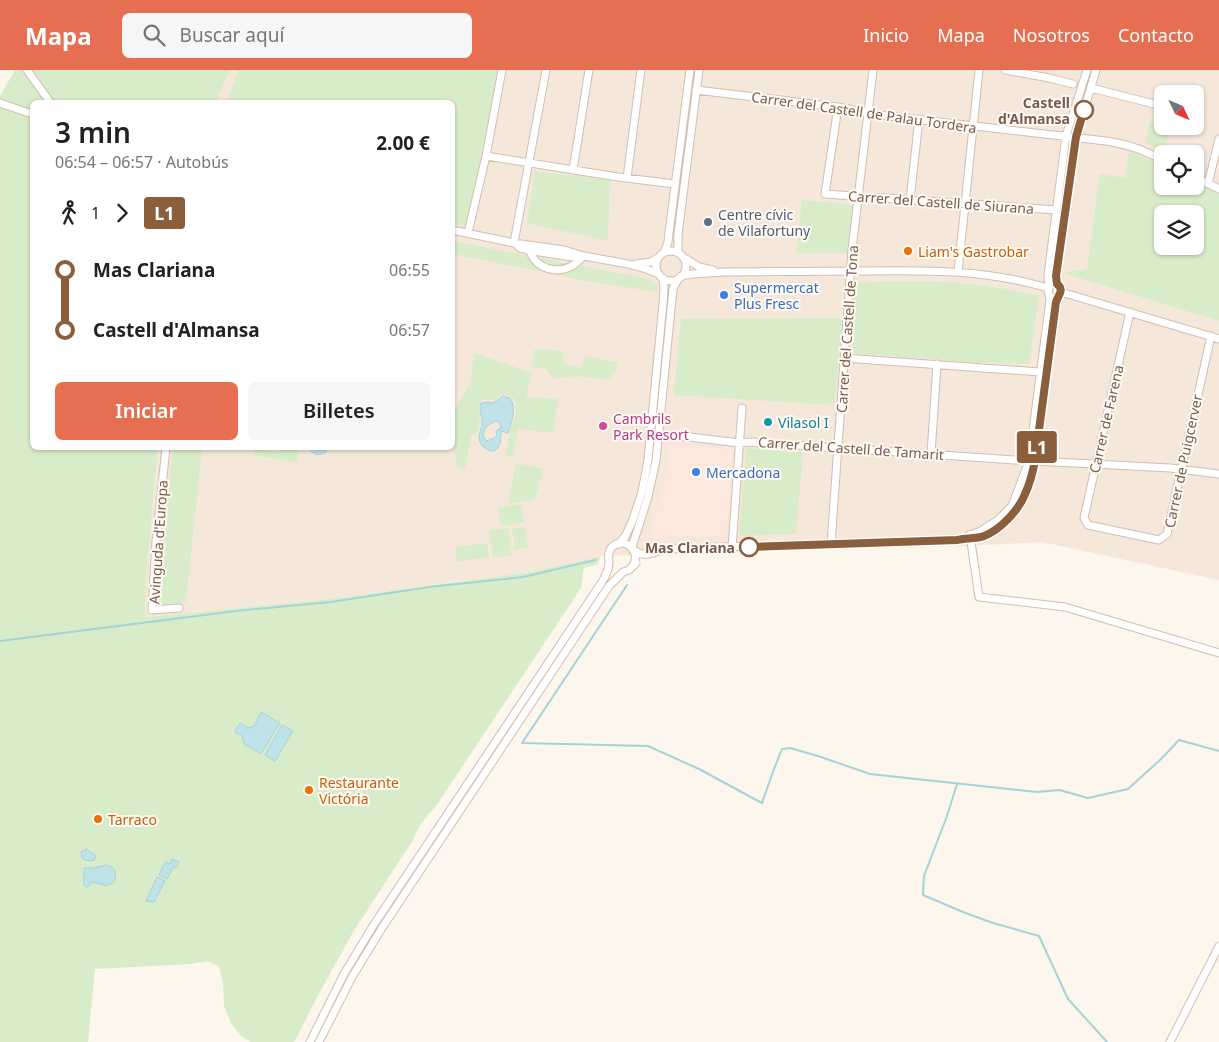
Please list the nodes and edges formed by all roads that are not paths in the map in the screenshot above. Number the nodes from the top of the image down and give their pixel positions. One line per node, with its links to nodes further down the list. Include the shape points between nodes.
1 (27, 70): 18 (street)
2 (502, 70): 30 (street)
3 (546, 70): 31 (street)
4 (589, 70): 32 (street)
5 (641, 70): 33 (street)
6 (690, 70): 35 (street)
7 (698, 70): 17 (street)
8 (873, 70): 23 (street, Carrer del Castell de Tona)
9 (979, 70): 25 (street)
10 (1005, 70): 14 (street)
11 (1051, 70): 14 (street)
12 (1087, 70): 26 (street)
13 (1096, 70): 16 (street)
14 (1049, 78): 15 (street)
15 (1073, 84)
16 (1091, 88): 20 (street); 27 (street)
17 (696, 90): 21 (street, Carrer del Castell de Palau Tordera); 48 (street, via 678,234)
18 (49, 100)
19 (0, 103): 22 (street)
20 (1154, 104)
21 (838, 107): 23 (street, Carrer del Castell de Palau Tordera); 38 (street, Carrer del Castell de Siurana, via 826,194)
22 (30, 113)
23 (868, 114): 24 (street, Carrer del Castell de Palau Tordera); 38 (street, Carrer del Castell de Tona)
24 (919, 120): 25 (street, Carrer del Castell de Palau Tordera); 39 (street)
25 (973, 126): 26 (street, Carrer del Castell de Palau Tordera); 40 (street)
26 (1066, 136): 27 (street, Carrer del Castell de Palau Tordera); 41 (street)
27 (1076, 137): 29 (street, Carrer del Castell de Palau Tordera, via 1132,146); 56 (street)
28 (1219, 139): 36 (street)
29 (1154, 155)
30 (486, 156): 31 (street); 43 (street)
31 (529, 162): 32 (street); 44 (street)
32 (573, 170): 33 (street)
33 (627, 178): 35 (street)
34 (1204, 182): 36 (street)
35 (676, 184): 47 (street, via 668,242)
36 (1208, 184): 37 (street)
37 (1219, 189)
38 (858, 196): 39 (street, Carrer del Castell de Siurana); 51 (street, Carrer del Castell de Tona)
39 (910, 200): 40 (street, Carrer del Castell de Siurana)
40 (965, 204): 41 (street, Carrer del Castell de Siurana); 53 (street)
41 (1056, 210): 57 (street)
42 (455, 231): 43 (street)
43 (468, 233): 44 (street)
44 (514, 243): 45 (street); 46 (street)
45 (564, 250): 46 (street, via 554,253); 49 (street)
46 (533, 251): 49 (street, via 572,258); 49 (street, via 533,259 541,266 557,270 573,266)
47 (661, 255): 48 (street, via 669,251); 50 (street, via 644,264); 54 (street, via 656,266)
48 (680, 255): 52 (street, via 699,267); 55 (street, via 685,267)
49 (584, 256): 50 (street)
50 (628, 264): 54 (street)
51 (850, 271): 52 (street); 53 (street); 62 (street, Carrer del Castell de Tona)
52 (723, 272): 55 (street)
53 (958, 272): 57 (street, via 1032,283)
54 (661, 276): 55 (street, via 670,281); 77 (street, via 663,304 648,459 633,518)
55 (679, 278): 80 (street, via 673,290 656,460)
56 (1057, 284): 57 (street, via 1052,284); 58 (street, via 1061,287)
57 (1048, 290): 58 (street, via 1053,297); 64 (street, via 1050,300)
58 (1059, 294): 59 (street); 71 (street)
59 (1130, 312): 60 (street); 72 (street, Carrer de Farena)
60 (1211, 336): 61 (street); 73 (street, Carrer de Puigcerver)
61 (1219, 339)
62 (844, 358): 63 (street); 68 (street, Carrer del Castell de Tona)
63 (937, 364): 64 (street); 70 (street)
64 (1040, 372): 71 (street)
65 (742, 408): 67 (street)
66 (673, 435): 67 (street, Carrer del Castell de Tamarit)
67 (739, 443): 68 (street, Carrer del Castell de Tamarit); 79 (street)
68 (838, 448): 70 (street, Carrer del Castell de Tamarit); 78 (street, Carrer del Castell de Tona)
69 (166, 450): 85 (street, Avinguda d'Europa, via 152,610)
70 (931, 454): 71 (street, Carrer del Castell de Tamarit)
71 (1032, 461): 72 (street, Carrer del Castell de Tamarit); 76 (street, via 1025,496 1012,516 984,536)
72 (1095, 464): 73 (street, Carrer del Castell de Tamarit); 75 (street, Carrer de Farena, via 1084,518)
73 (1181, 469): 74 (street, Carrer del Castell de Tamarit); 75 (street, Carrer de Puigcerver, via 1167,534 1159,540)
74 (1219, 474)
75 (1088, 525)
76 (970, 536): 78 (street, via 957,540); 86 (street, via 979,597 1065,607)
77 (620, 544): 80 (street); 82 (street, via 609,551)
78 (831, 544): 79 (street)
79 (732, 548): 81 (street, via 665,549)
80 (633, 549): 81 (street, via 638,554); 83 (street)
81 (650, 553): 83 (street)
82 (609, 564): 84 (street, via 616,571); 88 (street, via 602,582 373,926 344,974)
83 (634, 566): 84 (street)
84 (623, 572): 89 (street, via 609,586 382,928 352,977)
85 (180, 608)
86 (1219, 653)
87 (1219, 946): 90 (street)
88 (310, 1042)
89 (319, 1042)
90 (1170, 1042)

